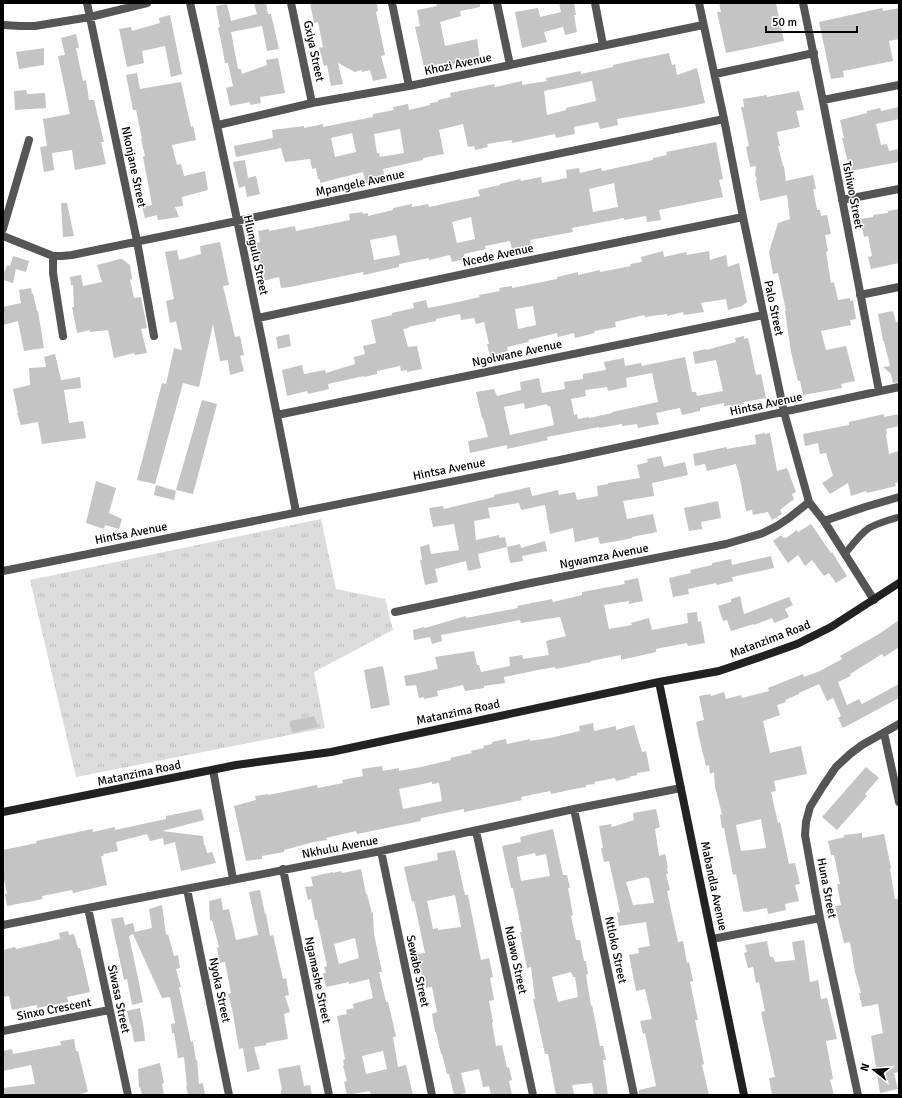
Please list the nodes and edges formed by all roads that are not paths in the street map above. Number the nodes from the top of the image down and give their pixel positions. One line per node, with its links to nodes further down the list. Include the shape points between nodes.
1 (88, 3): 10 (street, Nkonjane Street)
2 (147, 3): 10 (street)
3 (190, 3): 22 (street, Hlungulu Street)
4 (291, 3): 20 (street, Gxiya Street)
5 (392, 3): 18 (street)
6 (497, 3): 15 (street)
7 (595, 3): 13 (street)
8 (699, 3): 12 (street, Palo Street)
9 (804, 3): 14 (street, Tshiwo Street)
10 (90, 17): 11 (street, via 35,26); 30 (street, Nkonjane Street)
11 (3, 25)
12 (703, 25): 13 (street, Khozi Avenue); 16 (street, Palo Street)
13 (603, 45): 15 (street, Khozi Avenue)
14 (814, 53): 16 (street); 19 (street, Tshiwo Street)
15 (510, 64): 18 (street, Khozi Avenue)
16 (714, 74): 21 (street, Palo Street)
17 (899, 85): 19 (street)
18 (409, 86): 20 (street, Khozi Avenue)
19 (823, 100): 25 (street, Tshiwo Street)
20 (312, 103): 22 (street, Khozi Avenue)
21 (724, 119): 26 (street, Palo Street); 27 (street, Mpangele Avenue)
22 (218, 125): 27 (street, Hlungulu Street)
23 (29, 140): 28 (street)
24 (899, 189): 25 (street)
25 (842, 200): 33 (street, Tshiwo Street)
26 (743, 217): 34 (street, Palo Street); 35 (street, Ncede Avenue)
27 (237, 222): 30 (street, Mpangele Avenue); 35 (street, Hlungulu Street)
28 (3, 229)
29 (3, 236): 31 (street, Mpangele Avenue)
30 (137, 241): 31 (street, Mpangele Avenue, via 72,255); 37 (street, Nkonjane Street)
31 (53, 256): 36 (street, via 53,273)
32 (899, 287): 33 (street)
33 (860, 295): 39 (street, Tshiwo Street)
34 (763, 315): 40 (street, Palo Street); 41 (street, Ngolwane Avenue)
35 (258, 318): 41 (street, Hlungulu Street)
36 (64, 336)
37 (154, 336)
38 (899, 387): 39 (street, Hintsa Avenue)
39 (879, 391): 40 (street, Hintsa Avenue)
40 (784, 412): 43 (street, Palo Street); 44 (street, Hintsa Avenue)
41 (277, 415): 44 (street, Hlungulu Street)
42 (899, 497): 46 (street)
43 (809, 502): 46 (street, Palo Street); 51 (street, Ngwamza Avenue, via 778,526 726,544)
44 (296, 512): 48 (street, Hintsa Avenue)
45 (899, 517): 47 (lane, via 868,529)
46 (824, 521): 47 (street, Palo Street)
47 (845, 554): 50 (street, Palo Street)
48 (3, 571)
49 (899, 583): 50 (street, Matanzima Road)
50 (874, 600): 52 (street, Matanzima Road, via 831,627 766,656 719,671)
51 (395, 612)
52 (659, 682): 55 (street, Matanzima Road, via 331,752); 56 (street, Mabandla Avenue)
53 (899, 724): 54 (street, Huna Street)
54 (884, 733): 57 (street); 66 (street, Huna Street, via 862,745 836,767 810,807 805,835)
55 (213, 770): 59 (street, Matanzima Road); 63 (street)
56 (681, 788): 58 (street, Nkhulu Avenue); 68 (street, Mabandla Avenue)
57 (899, 802)
58 (574, 810): 60 (street, Nkhulu Avenue); 76 (street, Ntloko Street)
59 (3, 812)
60 (476, 831): 61 (street, Nkhulu Avenue); 75 (street, Ndawo Street)
61 (381, 851): 62 (street, Nkhulu Avenue); 74 (street, Sewabe Street)
62 (284, 869): 63 (street, Nkhulu Avenue); 73 (street, Ngamashe Street)
63 (233, 879): 64 (street, Nkhulu Avenue)
64 (187, 889): 65 (street, Nkhulu Avenue); 72 (street, Nyoka Street)
65 (88, 908): 67 (street, Nkhulu Avenue); 69 (street, Siwasa Street)
66 (820, 918): 68 (street); 78 (street, Huna Street)
67 (3, 925)
68 (712, 939): 77 (street, Mabandla Avenue)
69 (109, 1010): 70 (street, Sinxo Crescent); 71 (street, Siwasa Street)
70 (3, 1031)
71 (128, 1095)
72 (229, 1095)
73 (330, 1095)
74 (432, 1095)
75 (533, 1095)
76 (634, 1095)
77 (744, 1095)
78 (858, 1095)

